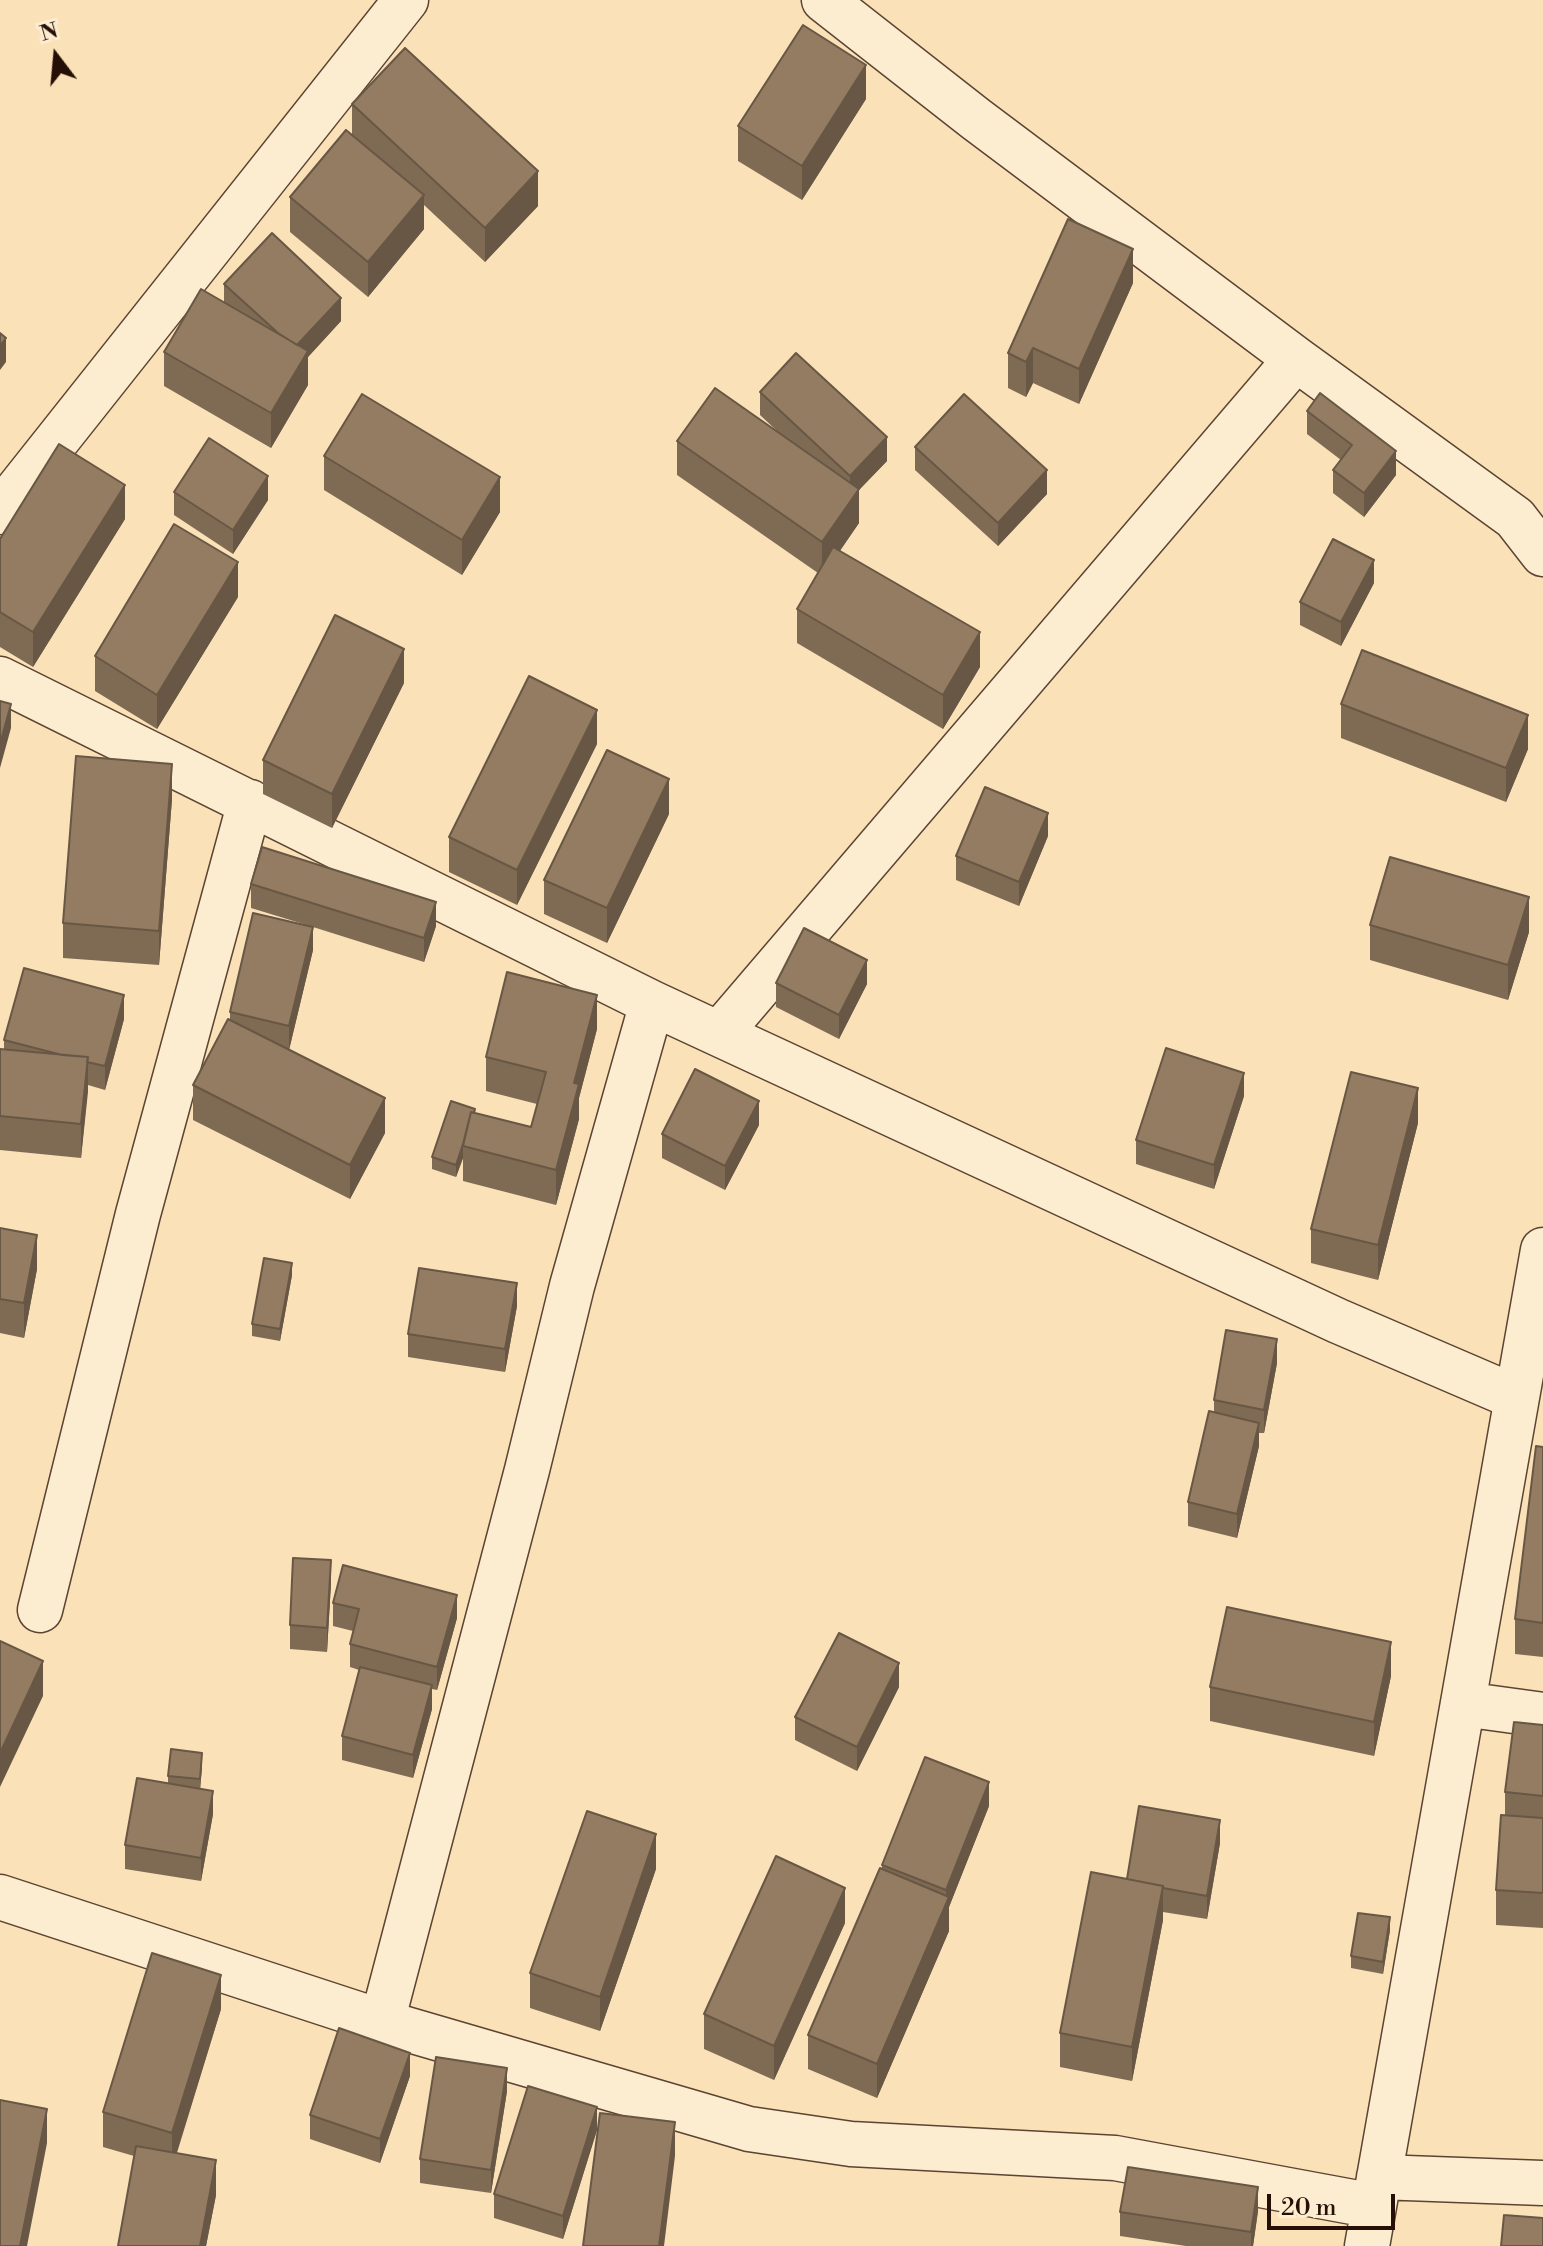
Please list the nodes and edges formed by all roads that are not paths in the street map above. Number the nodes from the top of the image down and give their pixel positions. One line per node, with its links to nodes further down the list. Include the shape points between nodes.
1 (406, 0): 4 (street)
2 (824, 0): 3 (street)
3 (1296, 359): 5 (street, via 1515,518); 9 (street)
4 (0, 512)
5 (1543, 554)
6 (0, 679): 7 (street)
7 (250, 802): 8 (street); 12 (street, via 138,1214)
8 (652, 1003): 9 (street); 16 (street, via 572,1286)
9 (719, 1034): 11 (street, via 1338,1321)
10 (1541, 1270): 11 (street)
11 (1515, 1397): 13 (street)
12 (40, 1610)
13 (1463, 1704): 14 (street); 18 (street)
14 (1543, 1715)
15 (0, 1897): 16 (street)
16 (382, 2022): 18 (street, via 749,2129 796,2138 1115,2158)
17 (1543, 2183): 18 (street)
18 (1374, 2210)

